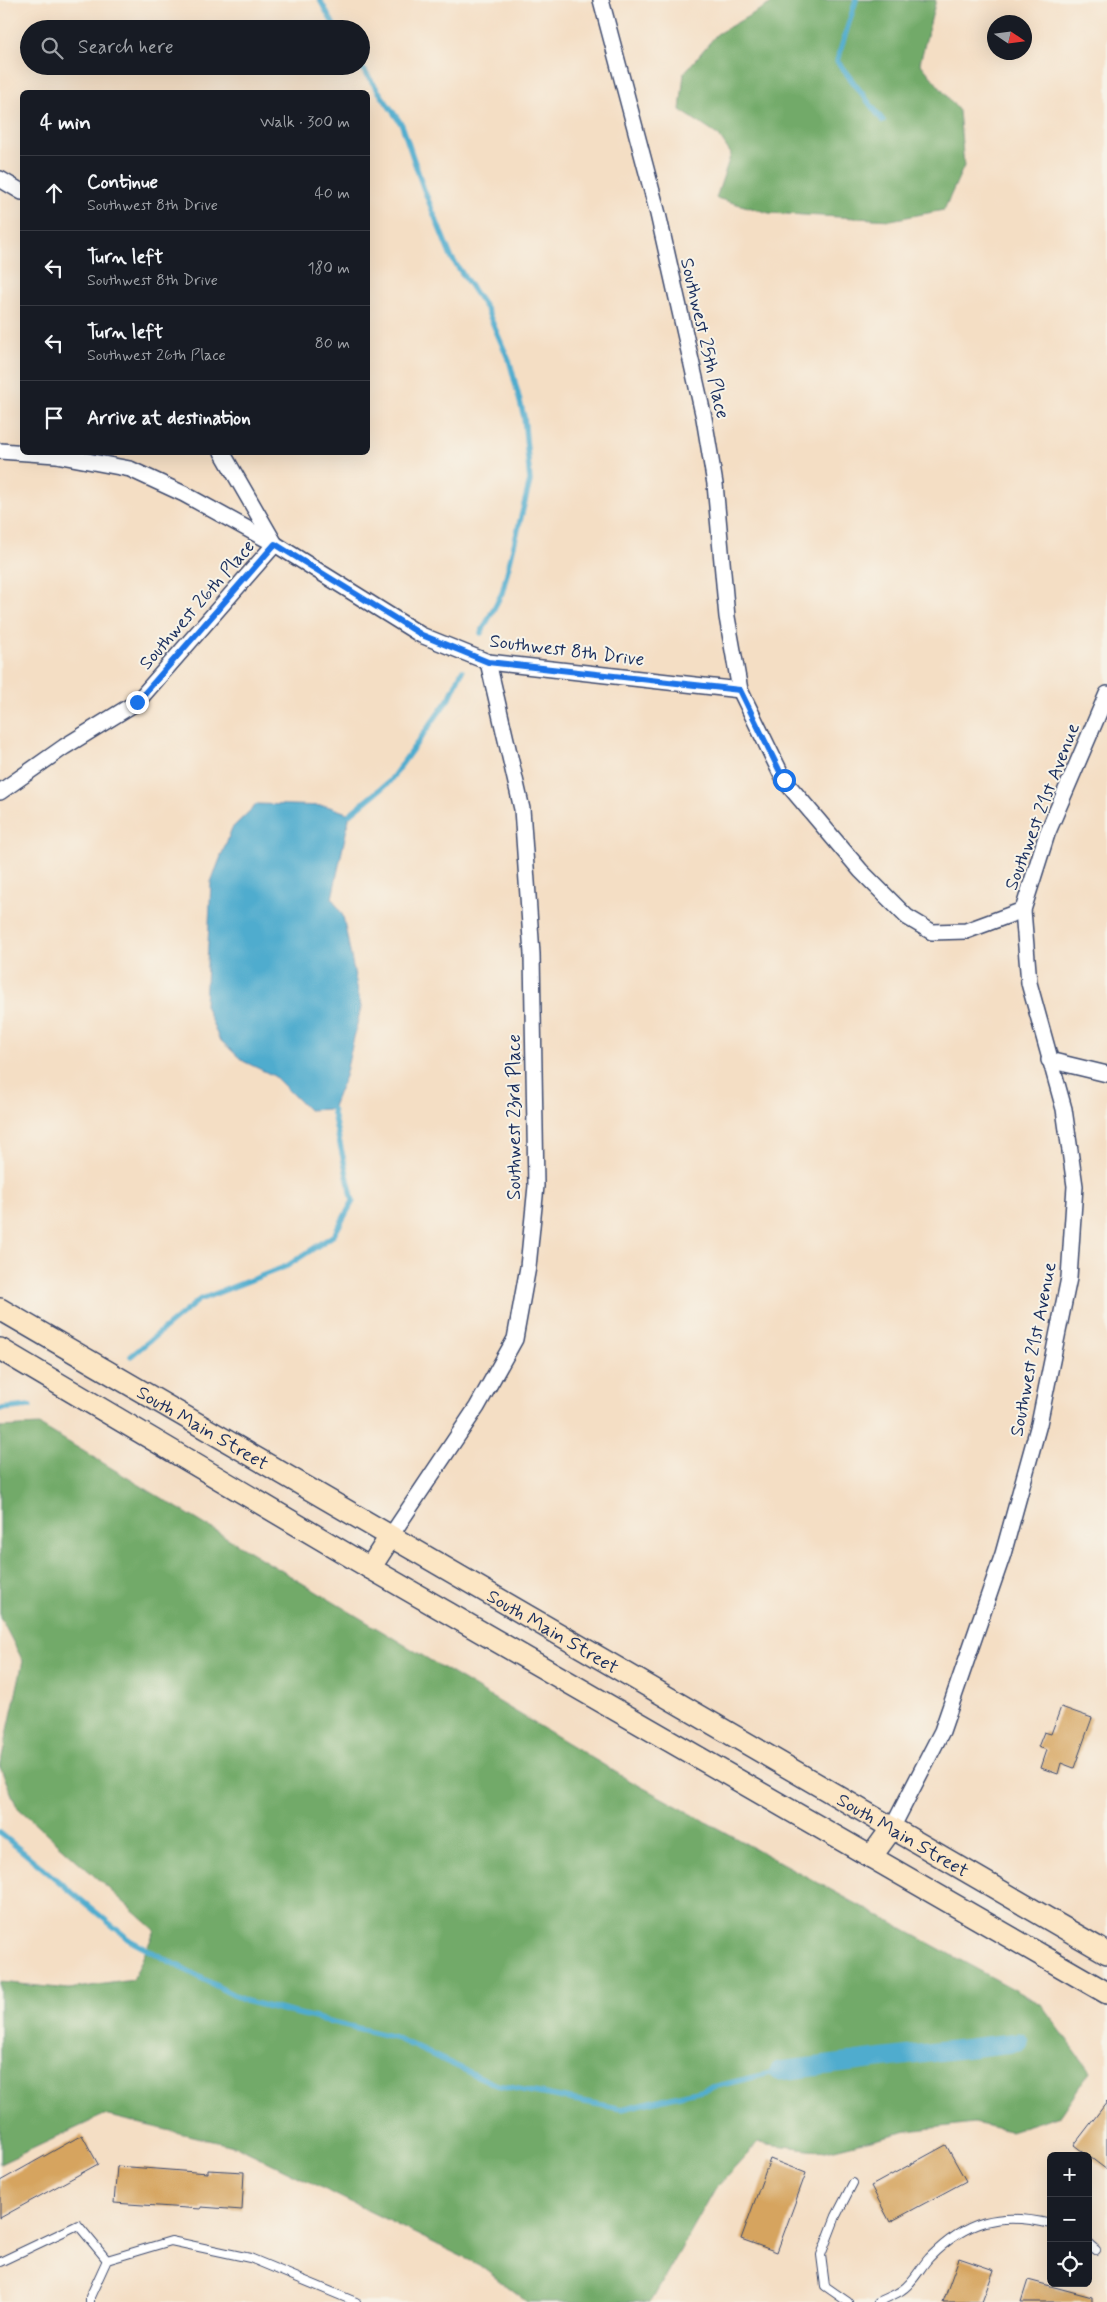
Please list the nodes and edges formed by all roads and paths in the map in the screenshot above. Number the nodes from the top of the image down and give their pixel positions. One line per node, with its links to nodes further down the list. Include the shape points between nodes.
1 (600, 0): 10 (street, Southwest 25th Place, via 658,214 704,418 715,484 727,617)
2 (0, 179): 3 (street)
3 (20, 191)
4 (0, 451): 5 (street, Southwest 8th Drive)
5 (20, 452)
6 (56, 455): 8 (street, Southwest 8th Drive, via 130,469 184,494)
7 (224, 455): 8 (street)
8 (275, 544): 9 (street, Southwest 8th Drive, via 422,635); 12 (street, Southwest 26th Place, via 137,702)
9 (488, 662): 10 (street, Southwest 8th Drive); 18 (street, Southwest 23rd Place, via 522,809 532,954 536,1186 528,1267 515,1339 477,1407)
10 (740, 690): 13 (street, via 784,780 861,871 907,917 932,932 966,931)
11 (1107, 694): 13 (street, Southwest 21st Avenue, via 1047,834)
12 (0, 792)
13 (1023, 910): 14 (street, Southwest 21st Avenue, via 1029,983)
14 (1049, 1060): 15 (street); 20 (street, Southwest 21st Avenue, via 1064,1110 1074,1186 1069,1278 1039,1424 1003,1554 942,1731)
15 (1107, 1074)
16 (0, 1309): 18 (main road, South Main Street)
17 (0, 1350): 19 (main road, South Main Street)
18 (390, 1537): 19 (main road); 20 (main road, South Main Street)
19 (370, 1568): 21 (main road, South Main Street)
20 (892, 1828): 21 (main road); 22 (main road, South Main Street)
21 (871, 1857): 23 (main road, South Main Street)
22 (1107, 1953)
23 (1107, 1993)
24 (852, 2183): 32 (lane, via 821,2255 825,2286)
25 (1047, 2223): 33 (lane, via 1019,2218 991,2219 958,2232 928,2259 903,2290)
26 (1092, 2246): 27 (lane)
27 (1096, 2250)
28 (107, 2260): 29 (lane, via 78,2225); 30 (lane); 31 (lane, via 171,2241 250,2258)
29 (0, 2262)
30 (90, 2302)
31 (356, 2302)
32 (848, 2302)
33 (878, 2302)

